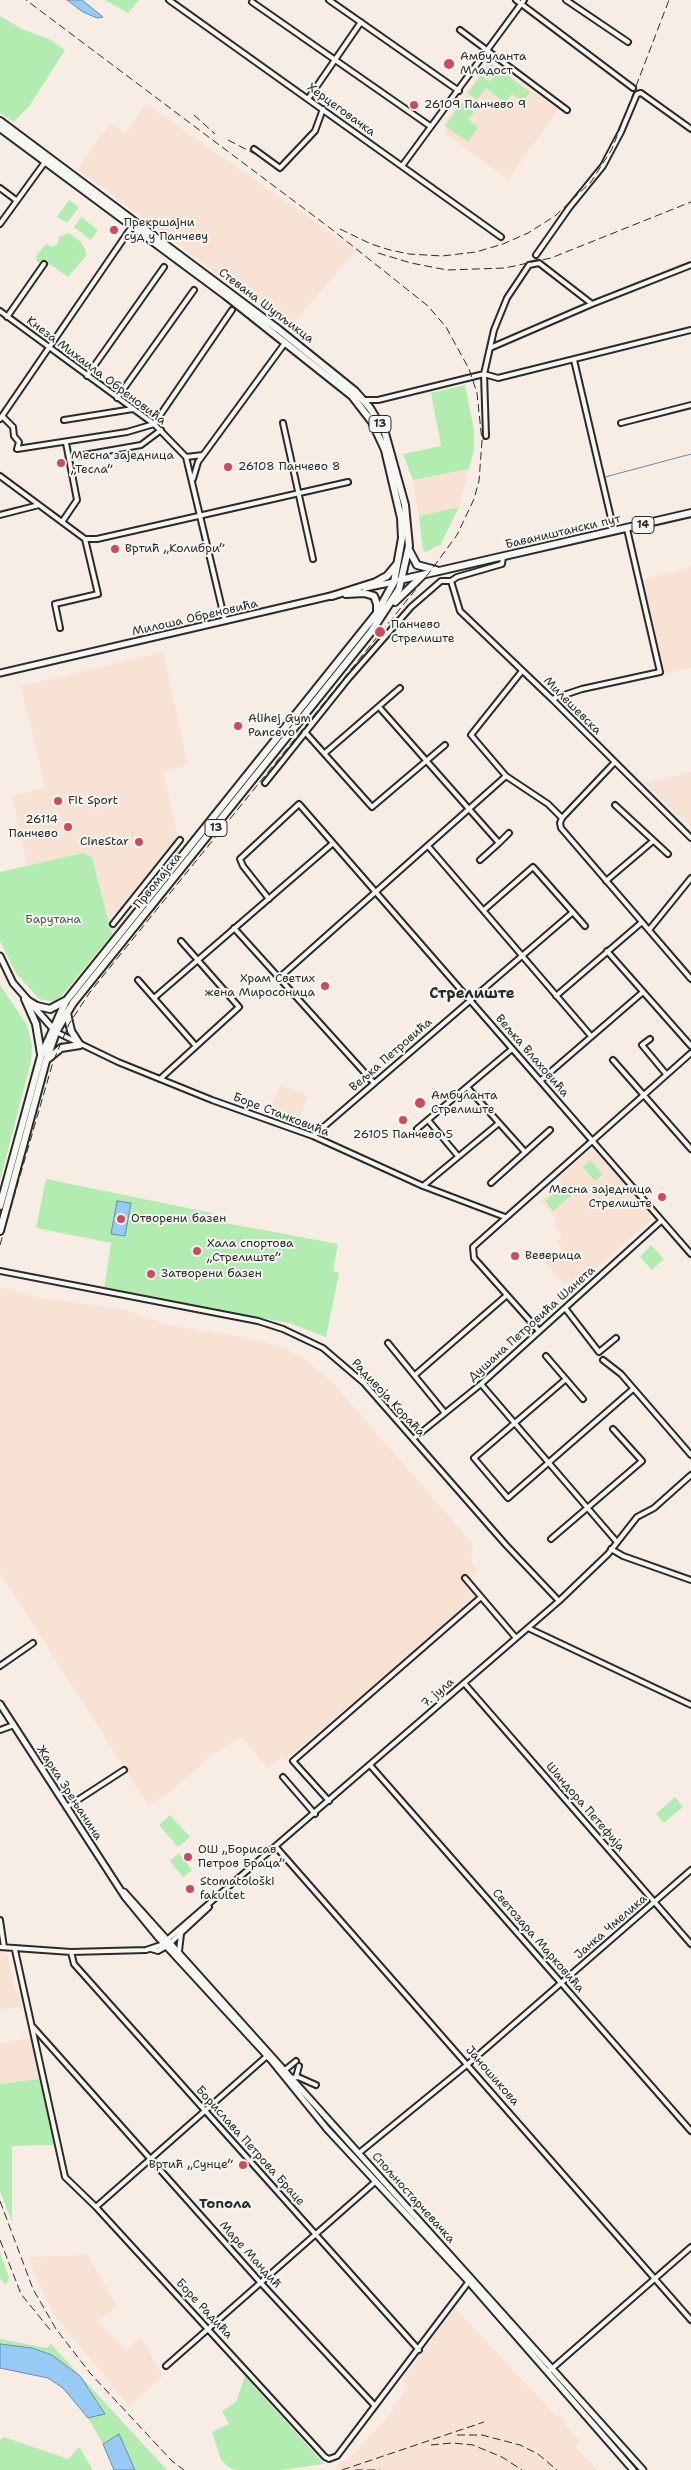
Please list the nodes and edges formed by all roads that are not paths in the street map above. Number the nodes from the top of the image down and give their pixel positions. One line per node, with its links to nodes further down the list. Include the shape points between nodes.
1 (169, 0): 15 (street, Херцеговачка)
2 (330, 0): 8 (street)
3 (516, 0): 7 (street)
4 (524, 0): 7 (street)
5 (566, 0): 10 (street)
6 (252, 2): 12 (street)
7 (521, 5): 11 (street); 13 (street)
8 (362, 22): 12 (street); 14 (street)
9 (460, 30): 11 (street)
10 (628, 42)
11 (487, 51): 14 (street); 17 (street)
12 (335, 59): 15 (street); 19 (street)
13 (633, 88)
14 (458, 91): 19 (street)
15 (308, 98): 16 (street, Херцеговачка)
16 (322, 109): 22 (street, via 314,131 280,168); 24 (street, Херцеговачка)
17 (567, 110)
18 (0, 121): 28 (main road, Стевана Шупљикца / 13)
19 (430, 126): 24 (street)
20 (0, 128): 23 (main road, Стевана Шупљикца / 13)
21 (691, 129): 30 (street, via 640,93 636,96 604,166)
22 (254, 149)
23 (45, 162): 26 (street); 28 (main road, Стевана Шупљикца / 13)
24 (402, 166): 29 (street, Херцеговачка)
25 (0, 188): 26 (street)
26 (16, 200): 27 (street)
27 (0, 224)
28 (134, 224): 40 (main road, Стевана Шупљикца / 13); 41 (street)
29 (501, 237)
30 (536, 255)
31 (44, 264): 38 (street)
32 (691, 265): 35 (street)
33 (164, 267): 45 (street)
34 (194, 290): 46 (street)
35 (592, 304): 42 (street); 42 (street, via 539,263 529,265 499,314)
36 (232, 310): 56 (street)
37 (1, 313): 38 (street, Кнеза Михаила Обреновића)
38 (7, 317): 41 (street, Кнеза Михаила Обреновића)
39 (691, 330): 43 (street)
40 (287, 340): 47 (main road, Стевана Шупљикца / 13, via 346,382); 60 (street); 76 (main road, Стевана Шупљикца / 13, via 343,386 372,422 385,450 398,507)
41 (49, 347): 45 (street, Кнеза Михаила Обреновића); 52 (street)
42 (490, 348): 44 (street)
43 (574, 360): 44 (street, via 498,378); 73 (street)
44 (484, 374): 48 (street); 58 (street)
45 (87, 376): 46 (street, Кнеза Михаила Обреновића)
46 (117, 398): 51 (street, Кнеза Михаила Обреновића)
47 (364, 400): 48 (street); 50 (main road, Стевана Шупљикца / 13)
48 (378, 400): 50 (street)
49 (691, 405): 55 (street)
50 (370, 408): 75 (main road, Стевана Шупљикца / 13, via 389,446 405,506)
51 (134, 409): 53 (street); 56 (street, Кнеза Михаила Обреновића)
52 (1, 418): 59 (street, via 13,427 19,442 17,449)
53 (64, 420)
54 (283, 423): 66 (street)
55 (622, 423)
56 (154, 424): 57 (street, Кнеза Михаила Обреновића); 59 (street)
57 (161, 430): 61 (street, via 141,445); 62 (street, Кнеза Михаила Обреновића)
58 (486, 436)
59 (66, 443): 71 (street, via 77,500)
60 (203, 455): 62 (street); 64 (street)
61 (78, 456)
62 (186, 456): 64 (street, Кнеза Михаила Обреновића)
63 (0, 476): 67 (street)
64 (193, 481): 70 (street, Кнеза Михаила Обреновића)
65 (348, 482): 66 (street)
66 (297, 494): 70 (street); 78 (street)
67 (39, 505): 69 (street); 71 (street)
68 (691, 513): 72 (main road, Баваништански пут / 14)
69 (0, 515)
70 (201, 515): 74 (street); 88 (street, Кнеза Михаила Обреновића)
71 (62, 522): 74 (street)
72 (627, 529): 73 (main road, Баваништански пут / 14); 93 (street, via 660,672)
73 (614, 532): 77 (main road, Баваништански пут / 14)
74 (85, 539): 89 (street, via 98,594 55,604)
75 (409, 546): 79 (main road, via 417,564); 81 (main road, Стевана Шупљикца / 13)
76 (401, 550): 83 (main road, Стевана Шупљикца / 13); 85 (main road, via 397,564 387,576)
77 (503, 556): 79 (main road, Баваништански пут / 14); 82 (street, via 502,564)
78 (313, 559)
79 (439, 571): 80 (main road, 14)
80 (425, 574): 81 (main road, 14); 86 (main road)
81 (402, 580): 83 (main road, 14); 86 (main road, Првомајска / 13)
82 (451, 581): 90 (street, Милешевска, via 460,611); 95 (street, via 444,580 432,588 400,619)
83 (394, 582): 84 (street, Милоша Обреновића); 87 (main road, Првомајска / 13)
84 (340, 594): 85 (street, Милоша Обреновића); 87 (main road, via 374,596 378,604)
85 (332, 596): 88 (street, Милоша Обреновића)
86 (387, 610): 139 (main road, Првомајска / 13)
87 (377, 613): 138 (main road, Првомајска / 13)
88 (225, 621): 91 (street, Милоша Обреновића)
89 (60, 628)
90 (522, 671): 93 (street, Милешевска); 100 (street, via 471,735)
91 (0, 673)
92 (400, 688): 94 (street)
93 (552, 699): 99 (street, Милешевска)
94 (379, 706): 97 (street); 98 (street)
95 (305, 732): 97 (street); 101 (street)
96 (445, 745): 98 (street)
97 (325, 753): 98 (street, via 372,807)
98 (428, 760): 103 (street)
99 (614, 763): 104 (street); 106 (street, Милешевска)
100 (506, 776): 103 (street); 104 (street, via 548,804)
101 (265, 783)
102 (615, 805): 108 (street)
103 (470, 810): 109 (street); 111 (street)
104 (562, 818): 115 (street, via 561,828)
105 (510, 833): 109 (street)
106 (691, 838)
107 (180, 840): 121 (street)
108 (653, 841): 112 (street); 115 (street)
109 (499, 843): 113 (street)
110 (332, 844): 116 (street, Вељка Влаховића); 117 (street); 117 (street, Вељка Влаховића, via 299,804 240,859)
111 (428, 846): 116 (street); 118 (street)
112 (668, 854)
113 (480, 860)
114 (691, 878): 124 (street)
115 (606, 880): 120 (street)
116 (376, 892): 130 (street); 137 (street, Вељка Влаховића)
117 (269, 899): 123 (street)
118 (484, 910): 119 (street, via 533,867); 127 (street)
119 (573, 912): 122 (street); 127 (street, Вељка Петровића)
120 (642, 922): 124 (street); 126 (street)
121 (113, 924)
122 (585, 926)
123 (234, 928): 129 (street); 130 (street)
124 (649, 930): 131 (street)
125 (180, 941): 129 (street)
126 (607, 951): 133 (street); 134 (street)
127 (522, 955): 134 (street); 137 (street, Вељка Петровића)
128 (0, 956): 136 (street)
129 (198, 961): 135 (street); 144 (street, via 239,1007)
130 (280, 977): 153 (street)
131 (690, 977)
132 (138, 980): 135 (street)
133 (643, 992): 141 (street); 145 (street)
134 (556, 996): 141 (street)
135 (154, 998): 144 (street)
136 (25, 999): 138 (main road, via 50,1009); 140 (street); 148 (main road, via 36,1024)
137 (470, 1000): 146 (street, Вељка Влаховића); 153 (street, Вељка Петровића)
138 (66, 1001): 140 (main road, Првомајска / 13)
139 (67, 1013): 140 (main road, Првомајска / 13); 143 (main road)
140 (54, 1031): 143 (street, Боре Станковића); 148 (main road, Првомајска / 13)
141 (591, 1036): 152 (street)
142 (650, 1039): 150 (street, via 642,1046)
143 (80, 1045): 148 (main road, via 57,1050); 151 (street, Боре Станковића)
144 (195, 1046): 151 (street)
145 (691, 1046)
146 (512, 1049): 152 (street, Вељка Влаховића); 154 (street)
147 (691, 1053): 150 (street)
148 (44, 1059): 167 (main road, Првомајска / 13); 170 (main road, Првомајска / 13)
149 (613, 1060): 155 (street)
150 (666, 1074): 155 (street)
151 (160, 1079): 160 (street, Боре Станковића)
152 (540, 1081): 161 (street, Вељка Влаховића)
153 (374, 1083): 160 (street, Вељка Петровића)
154 (467, 1087): 156 (street); 157 (street)
155 (644, 1094): 161 (street); 162 (street)
156 (428, 1120): 158 (street); 164 (street)
157 (499, 1123): 163 (street); 164 (street)
158 (417, 1129)
159 (550, 1130): 163 (street)
160 (313, 1136): 166 (street, Боре Станковића)
161 (591, 1141): 168 (street); 169 (street, Вељка Влаховића)
162 (691, 1149)
163 (525, 1152): 165 (street)
164 (458, 1156): 166 (street)
165 (491, 1183)
166 (424, 1186): 168 (street, Боре Станковића)
167 (0, 1206)
168 (505, 1217): 173 (street, via 475,1243 472,1250 474,1258)
169 (661, 1221): 171 (street, Вељка Влаховића); 174 (street, Душана Петровића Шанета)
170 (0, 1231)
171 (690, 1251)
172 (0, 1272): 188 (street, Радивоја Кораћа, via 206,1309 284,1329 339,1360)
173 (507, 1296): 175 (street); 180 (street)
174 (564, 1308): 175 (street, Душана Петровића Шанета); 176 (street, via 599,1352)
175 (539, 1331): 182 (street, Душана Петровића Шанета)
176 (616, 1338)
177 (388, 1344): 180 (street)
178 (546, 1356): 181 (street)
179 (603, 1360): 183 (street)
180 (414, 1375): 185 (street)
181 (566, 1379): 184 (street); 186 (street)
182 (480, 1384): 185 (street, Душана Петровића Шанета); 186 (street)
183 (633, 1389): 189 (street); 190 (street)
184 (583, 1399)
185 (445, 1413): 188 (street, Душана Петровића Шанета)
186 (514, 1424): 190 (street); 190 (street, via 474,1458 508,1498)
187 (613, 1429): 192 (street, via 642,1461)
188 (413, 1439): 199 (street, Радивоја Кораћа)
189 (691, 1455)
190 (548, 1463): 192 (street)
191 (691, 1475): 194 (street, 7. јула, via 654,1508 637,1517)
192 (587, 1510): 193 (street); 194 (street)
193 (551, 1539)
194 (616, 1541): 195 (street, 7. јула)
195 (611, 1549): 197 (street); 199 (street, 7. јула)
196 (465, 1578): 198 (street)
197 (691, 1580)
198 (480, 1598): 201 (street); 212 (street, via 293,1762)
199 (559, 1601): 200 (street, 7. јула)
200 (528, 1628): 201 (street, 7. јула); 206 (street)
201 (516, 1638): 204 (street, 7. јула)
202 (34, 1643): 203 (street)
203 (0, 1666)
204 (464, 1683): 209 (street, 7. јула); 218 (street, Шандора Петефија)
205 (0, 1704): 207 (street, Жарка Зрењанина)
206 (691, 1705)
207 (14, 1725): 208 (street); 213 (street, Жарка Зрењанина)
208 (0, 1730)
209 (370, 1765): 212 (street, 7. јула); 230 (street, Светозара Марковића)
210 (124, 1770): 213 (street)
211 (282, 1777): 214 (street)
212 (329, 1801): 214 (street, 7. јула)
213 (67, 1808): 217 (street, Жарка Зрењанина)
214 (315, 1814): 215 (street, 7. јула)
215 (276, 1848): 219 (street, 7. јула); 234 (street, Јаношикова)
216 (691, 1870): 218 (street, Јанка Чмелика)
217 (123, 1892): 222 (street, Жарка Зрењанина); 223 (street, Жарка Зрењанина)
218 (655, 1903): 224 (street, Шандора Петефија); 230 (street, Јанка Чмелика)
219 (210, 1906): 221 (street, 7. јула); 223 (street, 7. јула)
220 (0, 1920): 225 (street)
221 (180, 1934): 223 (street, 7. јула); 228 (street)
222 (158, 1937): 223 (street, Жарка Зрењанина); 226 (street)
223 (167, 1943): 226 (street, via 158,1951); 228 (street, Спољностарчевачка); 232 (street, Спољностарчевачка)
224 (691, 1944)
225 (2, 1947): 227 (street)
226 (153, 1949): 229 (street)
227 (15, 1950): 229 (street); 231 (street)
228 (179, 1951): 236 (street, Спољностарчевачка)
229 (71, 1952): 239 (street, Борислава Петрова Браце, via 74,1964)
230 (562, 1982): 234 (street, Јанка Чмелика); 240 (street, Светозара Марковића)
231 (32, 2025): 242 (street, Маре Мандић); 244 (street, Боре Радића, via 64,2177)
232 (267, 2056): 239 (street); 243 (street, Спољностарчевачка)
233 (296, 2061): 236 (street)
234 (468, 2064): 241 (street, Јанка Чмелика); 247 (street, Јаношикова)
235 (299, 2066): 237 (street)
236 (284, 2070): 237 (street, Спољностарчевачка)
237 (294, 2078): 238 (street); 241 (street, Спољностарчевачка)
238 (316, 2085)
239 (205, 2110): 242 (street); 245 (street, Борислава Петрова Браце)
240 (691, 2130)
241 (360, 2153): 248 (street, Спољностарчевачка)
242 (151, 2159): 244 (street); 249 (street, Маре Мандић)
243 (376, 2182): 245 (street); 248 (street, Спољностарчевачка)
244 (96, 2207): 251 (street, Боре Радића)
245 (315, 2234): 249 (street); 252 (street, Борислава Петрова Браце)
246 (691, 2247): 247 (street)
247 (654, 2278): 250 (street, Јаношикова); 254 (street)
248 (470, 2280): 252 (street); 254 (street, Спољностарчевачка); 255 (street, Спољностарчевачка)
249 (260, 2282): 251 (street); 256 (street, Маре Мандић)
250 (691, 2320)
251 (208, 2328): 253 (street); 256 (street, Боре Радића, via 325,2457 335,2459)
252 (419, 2350): 256 (street)
253 (166, 2366)
254 (553, 2367): 255 (street); 258 (street, Спољностарчевачка)
255 (548, 2372): 257 (street, Спољностарчевачка)
256 (375, 2406)
257 (633, 2470)
258 (643, 2470)

